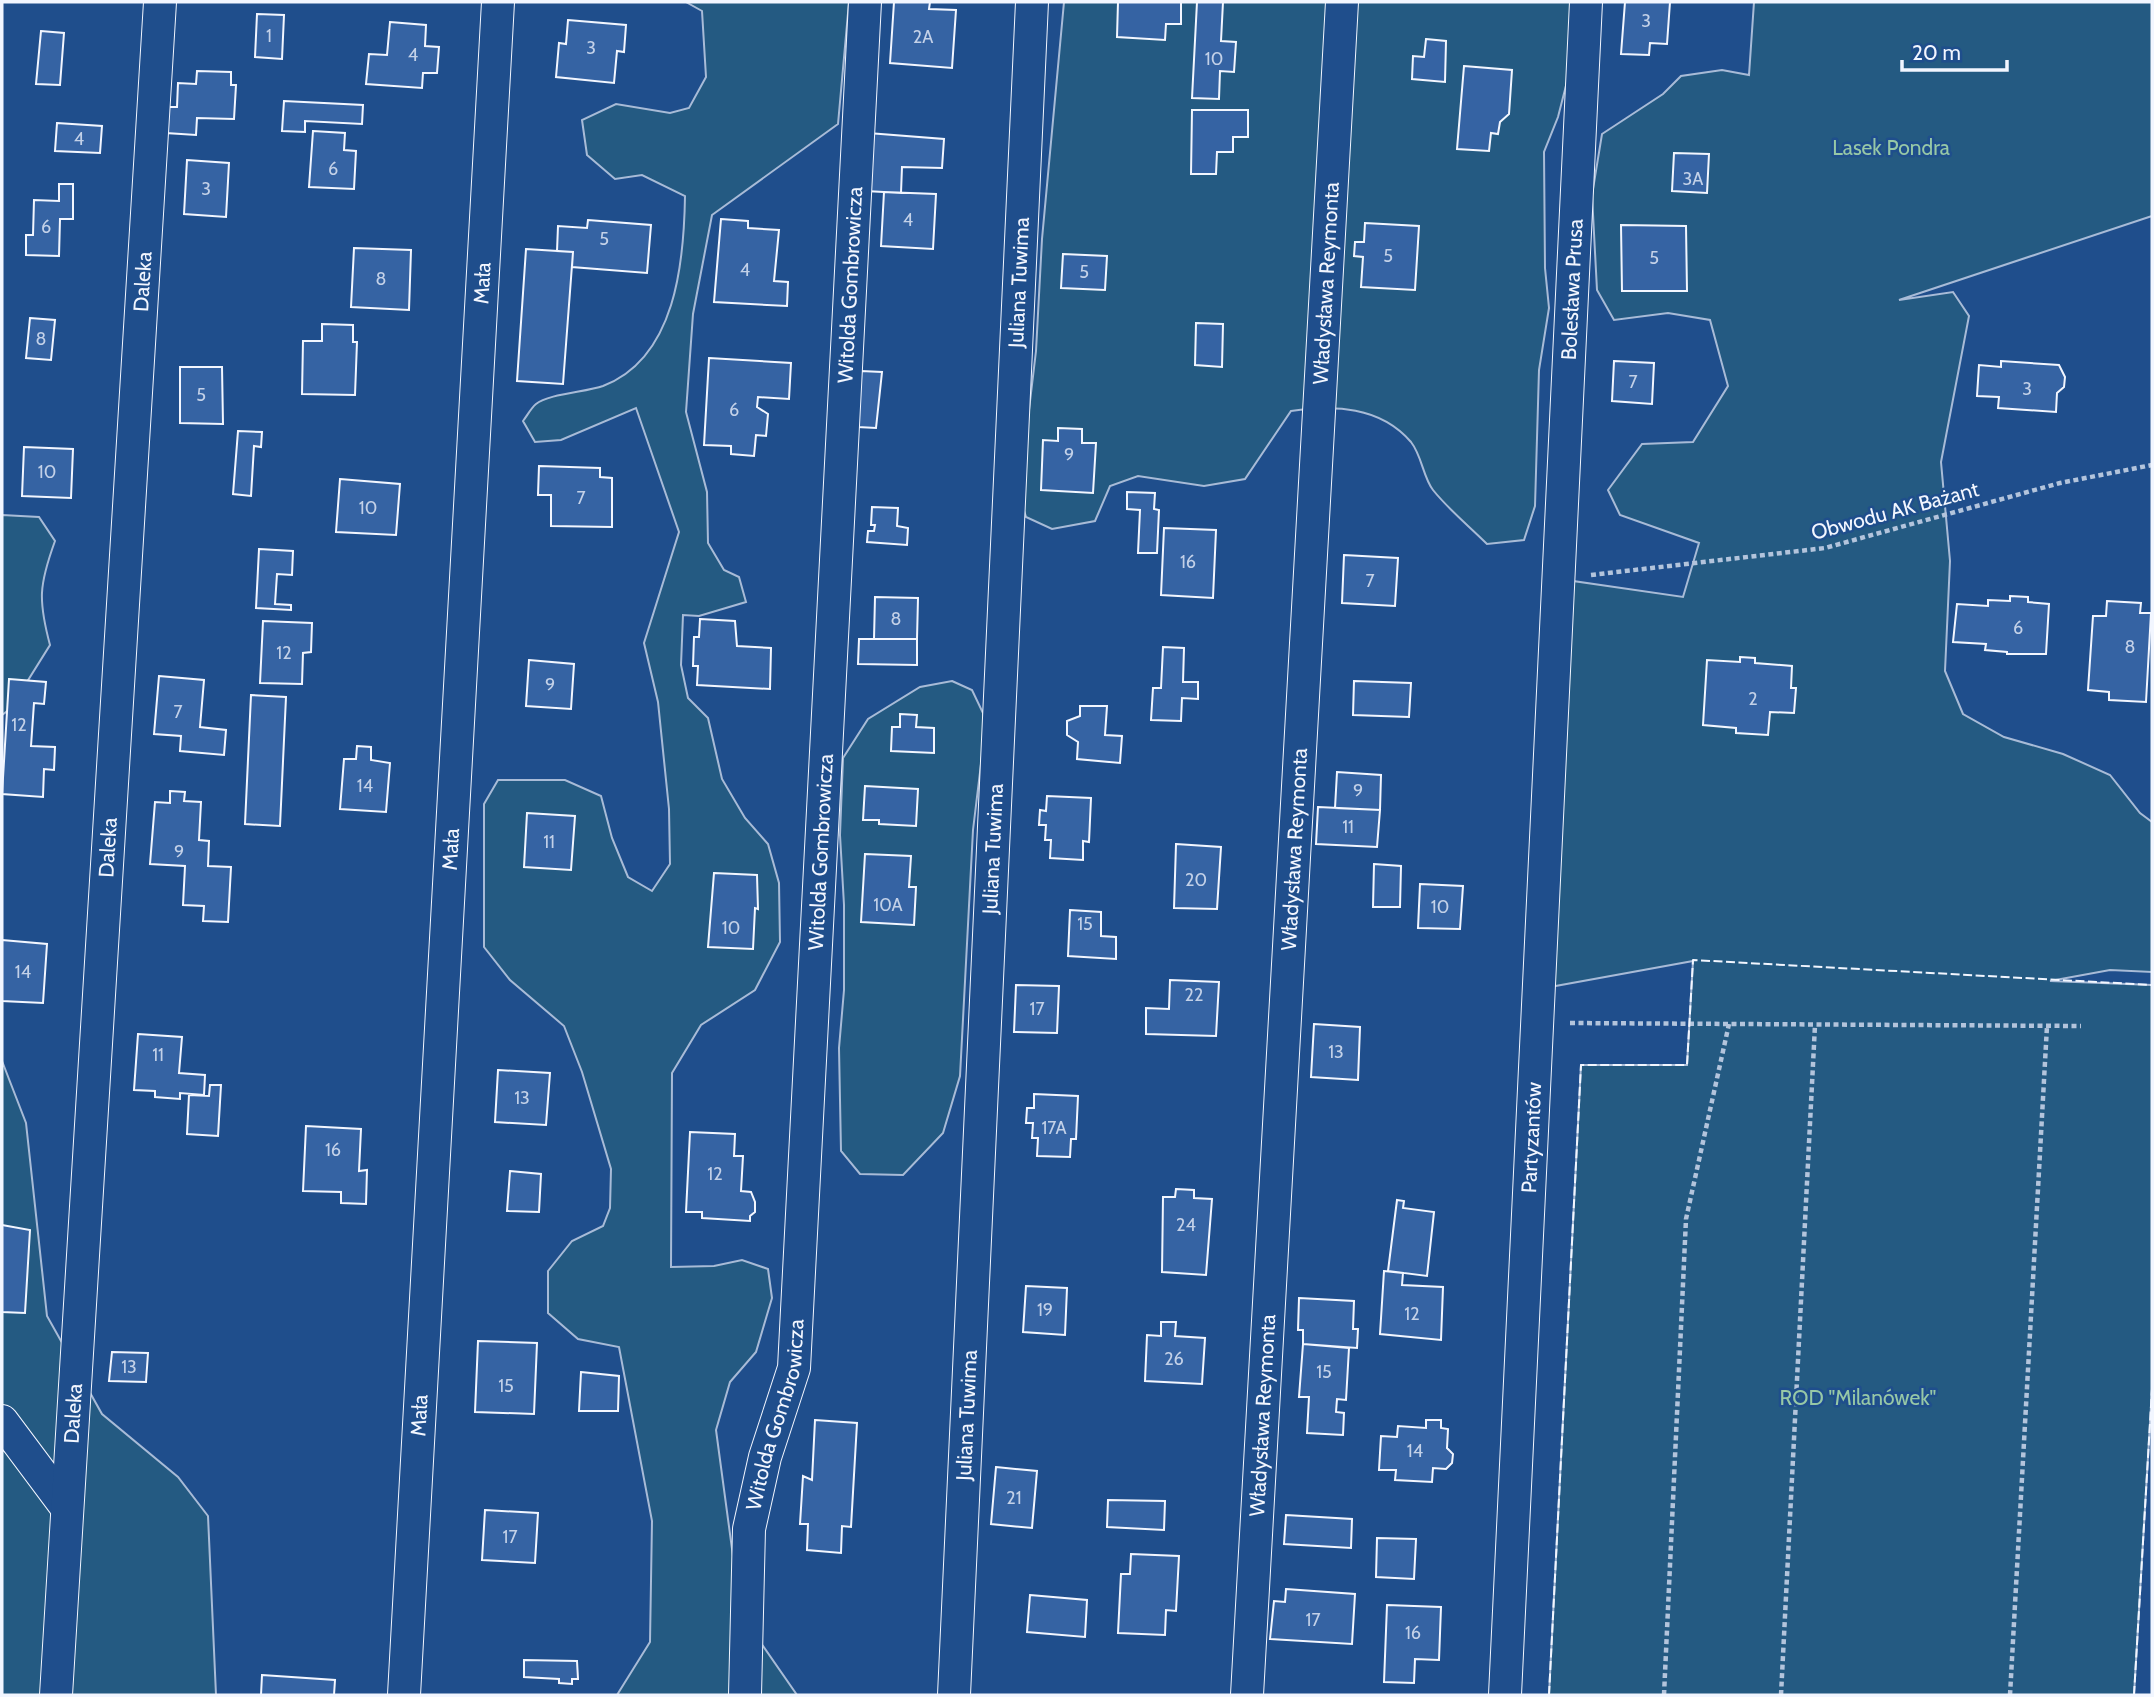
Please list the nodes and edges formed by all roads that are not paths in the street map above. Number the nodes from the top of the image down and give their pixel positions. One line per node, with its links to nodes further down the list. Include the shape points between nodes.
1 (160, 2): 9 (street, Daleka)
2 (498, 2): 11 (street, Mała)
3 (865, 2): 12 (street, Witolda Gombrowicza, via 794,1368 765,1457 749,1529)
4 (1032, 2): 13 (street, Juliana Tuwima)
5 (1342, 2): 14 (street, Władysława Reymonta)
6 (1586, 2): 7 (street, Bolesława Prusa)
7 (1559, 579): 15 (street, Partyzantów)
8 (2, 1421): 9 (street)
9 (67, 1508): 10 (street, Daleka)
10 (57, 1695)
11 (404, 1695)
12 (745, 1695)
13 (954, 1695)
14 (1247, 1695)
15 (1505, 1695)

